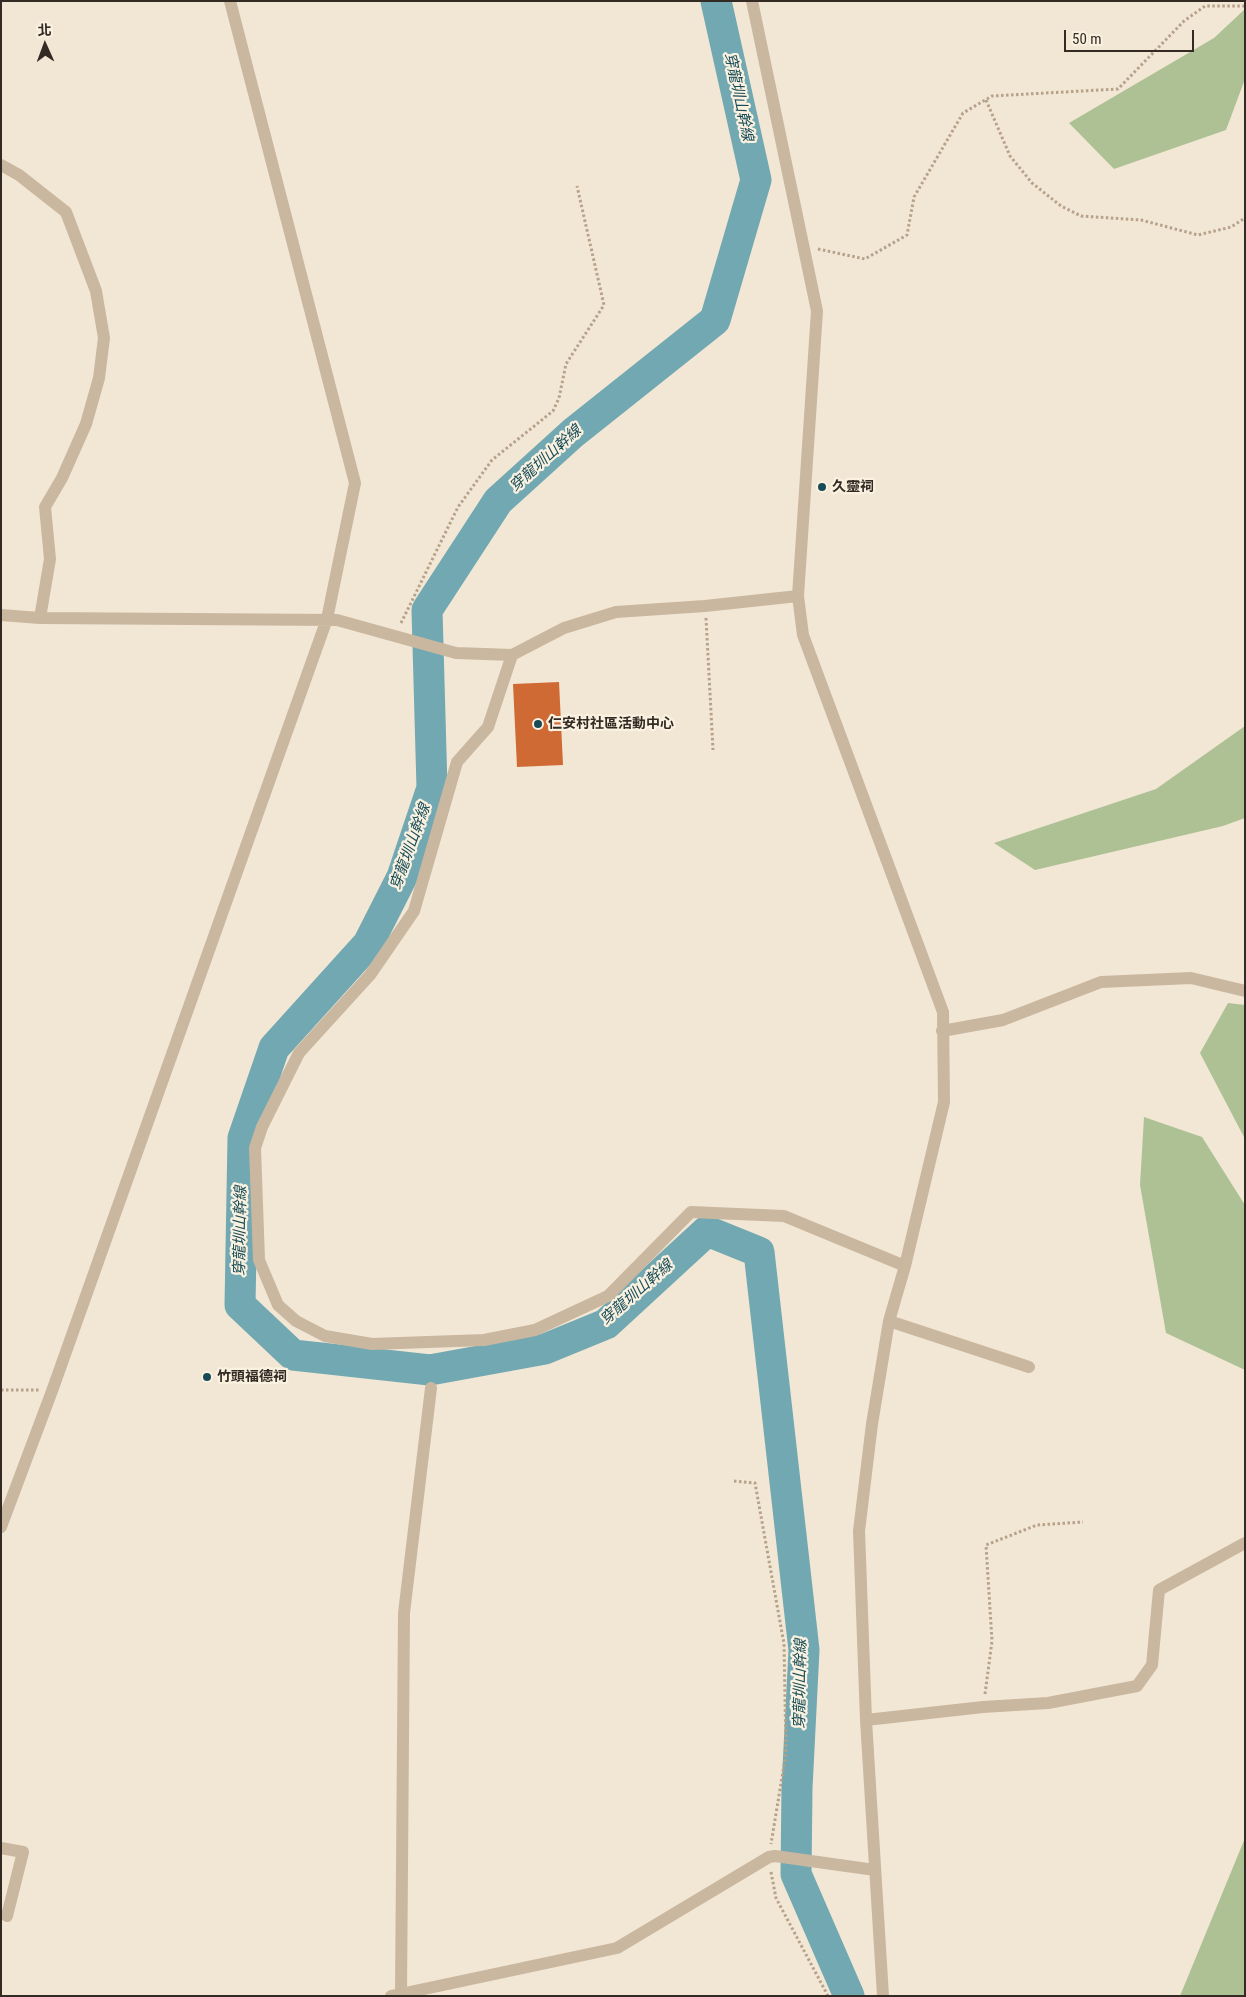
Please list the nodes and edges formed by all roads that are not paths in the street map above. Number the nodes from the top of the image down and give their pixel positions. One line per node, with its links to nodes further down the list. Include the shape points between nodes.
1 (230, 1): 7 (street, via 355,483)
2 (752, 1): 4 (street, via 817,311)
3 (1, 165): 6 (street, via 66,212 96,291 104,338 99,378 86,424 45,507 50,559)
4 (798, 596): 8 (street, via 616,612 564,628); 10 (street, via 803,635 943,1012)
5 (1, 614): 6 (street)
6 (40, 618): 7 (street)
7 (327, 619): 8 (street, via 456,654); 15 (street, via 52,1390)
8 (512, 655): 11 (street, via 488,727 457,762 414,911 370,975 299,1054 262,1126 255,1148 259,1260 278,1305 296,1321 325,1336 372,1344 484,1340 535,1330 608,1296 691,1212 784,1216)
9 (1245, 990): 10 (street, via 1191,978 1101,982 1004,1020)
10 (942, 1031): 11 (street, via 944,1102)
11 (905, 1266): 12 (street)
12 (889, 1321): 13 (street); 18 (street, via 859,1531)
13 (1029, 1367)
14 (431, 1388): 22 (street, via 404,1613)
15 (7, 1494): 16 (street)
16 (1, 1528)
17 (1245, 1543): 18 (street, via 1159,1590 1152,1665 1137,1686 1048,1703)
18 (866, 1720): 20 (street)
19 (1, 1848): 21 (street, via 23,1852)
20 (875, 1870): 22 (street, via 772,1856 617,1948); 23 (street)
21 (7, 1916)
22 (398, 1995)
23 (883, 1996)

